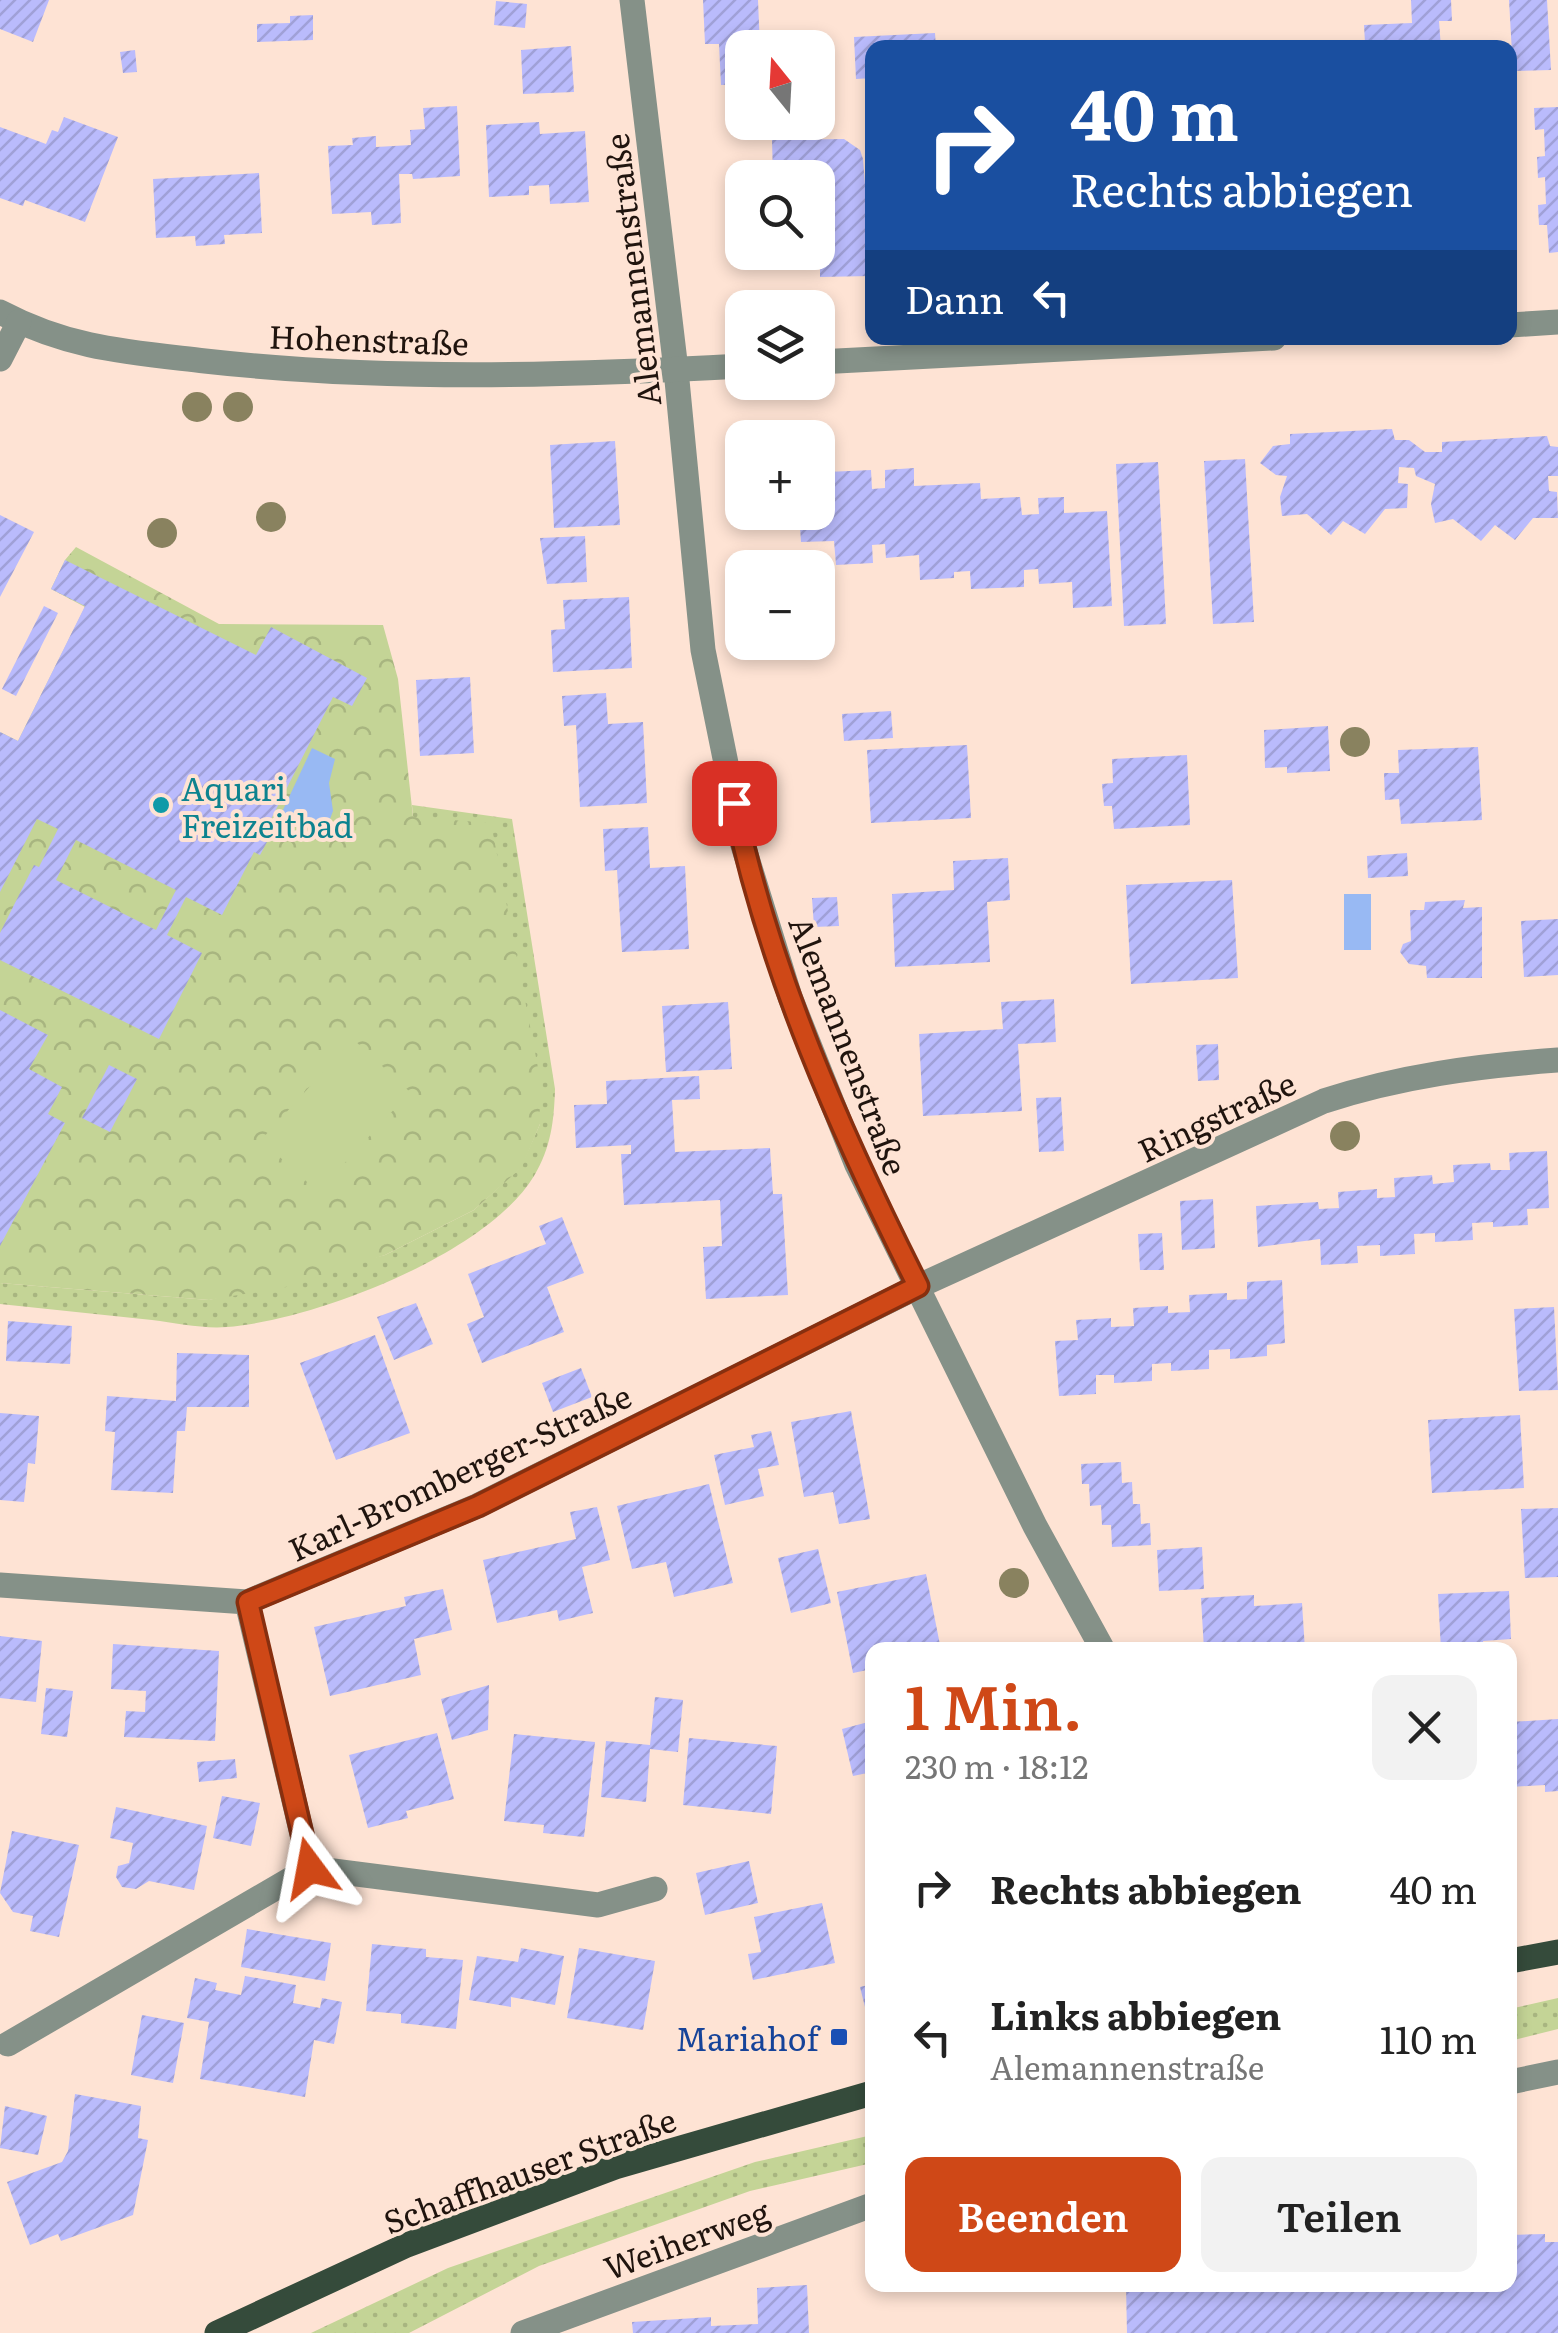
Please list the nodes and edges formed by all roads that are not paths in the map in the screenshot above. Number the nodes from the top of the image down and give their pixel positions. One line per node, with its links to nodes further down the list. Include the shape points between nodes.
1 (632, 0): 9 (street, Alemannenstraße)
2 (9, 317): 6 (street); 9 (street, Hohenstraße, via 79,344 327,372)
3 (1558, 322): 4 (street)
4 (1517, 324)
5 (1141, 345): 7 (street)
6 (0, 359)
7 (835, 361)
8 (725, 367): 9 (street, Hohenstraße)
9 (676, 370): 11 (street, Alemannenstraße, via 704,650 742,842 790,997)
10 (1558, 1060): 11 (street, Ringstraße, via 1474,1066 1324,1101)
11 (918, 1286): 13 (street, Karl-Bromberger-Straße, via 478,1506); 14 (street, Alemannenstraße)
12 (0, 1585): 13 (street, Karl-Bromberger-Straße)
13 (248, 1602): 15 (street)
14 (1099, 1642)
15 (310, 1868): 16 (street, via 598,1905); 19 (street)
16 (654, 1889)
17 (1558, 1952): 18 (main road)
18 (1517, 1960)
19 (8, 2044)
20 (1558, 2072): 21 (street)
21 (1517, 2081)
22 (865, 2095): 24 (main road, Schaffhauser Straße, via 614,2167 407,2245)
23 (865, 2208): 25 (street, Weiherweg)
24 (216, 2333)
25 (523, 2333)

